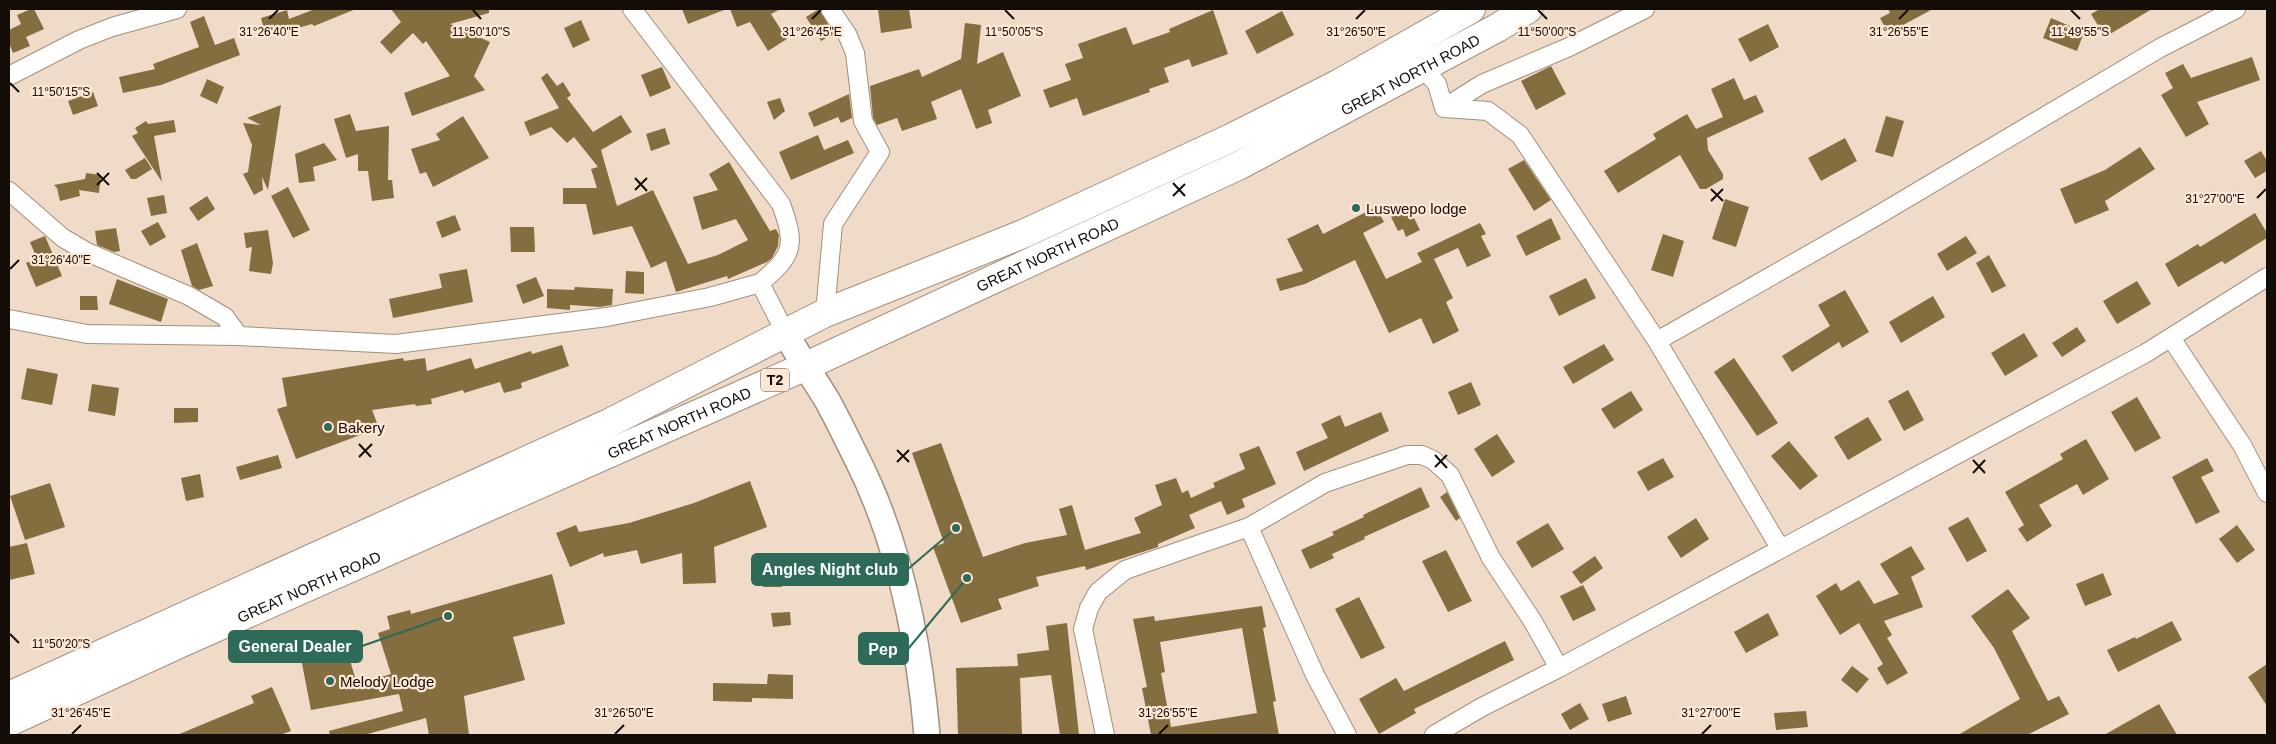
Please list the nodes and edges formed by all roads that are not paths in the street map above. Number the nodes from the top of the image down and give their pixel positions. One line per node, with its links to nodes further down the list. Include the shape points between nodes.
1 (177, 9): 9 (street, via 112,26)
2 (632, 9): 13 (street, via 781,204 789,227 790,250 779,267)
3 (830, 9): 14 (street, via 847,34 854,53 863,121 880,152 833,224)
4 (1472, 9): 14 (highway, GREAT NORTH ROAD / T2, via 1338,84 1232,138 1023,234)
5 (1528, 9): 8 (highway, GREAT NORTH ROAD / T2)
6 (1645, 9): 10 (street, via 1570,47 1482,84)
7 (2236, 9): 19 (street, via 2160,48 1875,217)
8 (1422, 67): 10 (street, via 1437,84); 20 (highway, GREAT NORTH ROAD / T2, via 1240,165)
9 (9, 76)
10 (1444, 108): 19 (street, via 1488,111 1520,135)
11 (9, 191): 17 (street, via 63,238 87,252 189,296 225,317)
12 (2267, 277): 18 (street)
13 (760, 283): 16 (street); 17 (street, via 710,297 607,317 396,344)
14 (825, 313): 16 (highway, GREAT NORTH ROAD / T2)
15 (9, 319): 17 (street, via 87,334)
16 (785, 332): 20 (main road); 25 (highway, GREAT NORTH ROAD / T2, via 609,423)
17 (239, 336)
18 (2171, 338): 21 (street, via 2232,430); 23 (street)
19 (1657, 341): 23 (street)
20 (804, 367): 26 (highway, GREAT NORTH ROAD / T2); 27 (main road, via 826,400 859,463 893,547 912,626)
21 (2267, 493)
22 (1249, 527): 24 (street, via 1325,483 1366,467 1407,455 1422,455 1433,460 1450,475 1491,558); 28 (street, via 1125,570 1098,592 1083,629); 29 (street, via 1315,675)
23 (1780, 548): 24 (street)
24 (1559, 668): 30 (street)
25 (9, 696)
26 (9, 722)
27 (927, 735)
28 (1105, 735)
29 (1347, 735)
30 (1434, 735)

